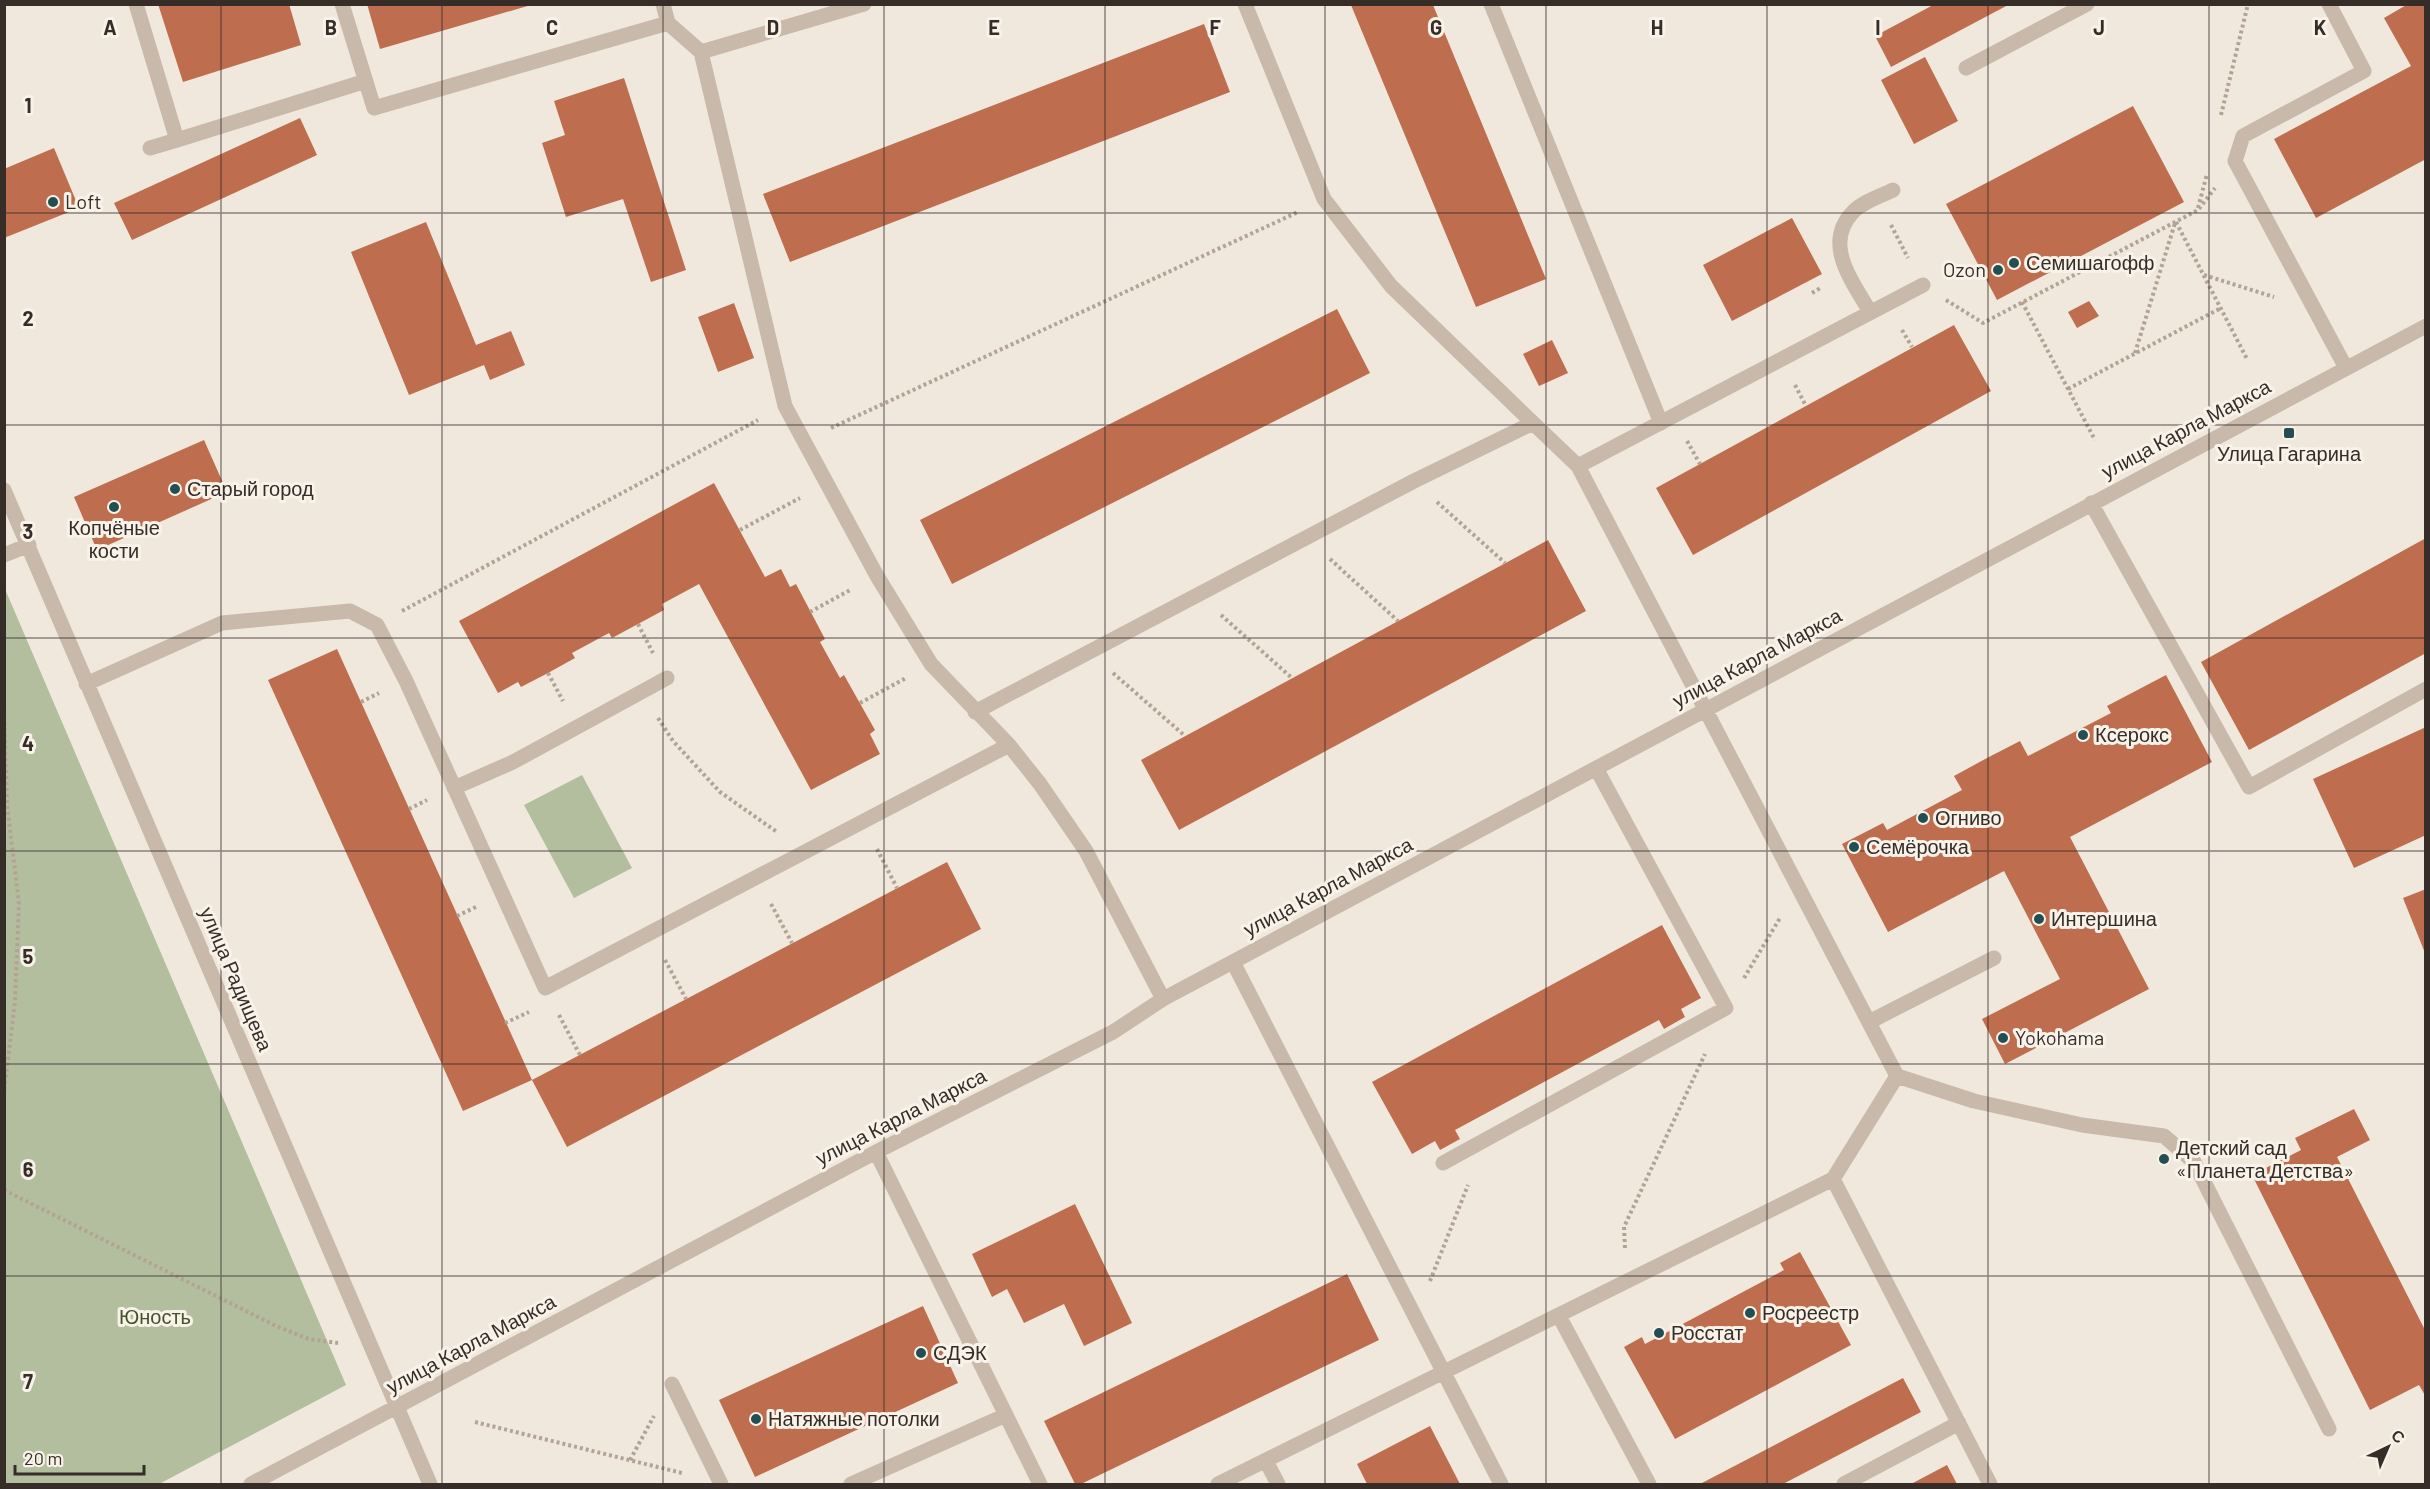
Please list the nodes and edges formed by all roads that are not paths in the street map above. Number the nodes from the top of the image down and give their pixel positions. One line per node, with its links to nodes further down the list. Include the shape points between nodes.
1 (136, 4): 13 (street)
2 (342, 4): 12 (street)
3 (663, 4): 9 (street)
4 (864, 4): 10 (street)
5 (1245, 4): 20 (street, via 1324,199 1391,286)
6 (1491, 4): 21 (street)
7 (2087, 4): 11 (street)
8 (2329, 4): 19 (street, via 2364,71 2243,136 2235,161)
9 (668, 23): 10 (street); 12 (street, via 374,108)
10 (701, 52): 31 (street, via 785,406 877,576 931,664)
11 (1966, 68)
12 (366, 81): 13 (street)
13 (177, 140): 14 (street)
14 (150, 148)
15 (1893, 190): 17 (street, via 1853,211 1839,232 1840,255)
16 (1923, 285): 17 (street)
17 (1870, 312): 21 (street)
18 (2426, 326): 19 (street, улица Карла Маркса)
19 (2346, 368): 24 (street, улица Карла Маркса)
20 (1533, 423): 22 (street); 31 (street)
21 (1660, 423): 22 (street)
22 (1578, 466): 30 (street)
23 (4, 490): 25 (street, улица Радищева)
24 (2091, 503): 29 (street, via 2249,787); 30 (street, улица Карла Маркса)
25 (28, 545): 26 (street); 28 (street, улица Радищева)
26 (4, 555)
27 (667, 678): 34 (street, via 513,762)
28 (86, 684): 34 (street, via 222,623 350,611 377,625); 46 (street, улица Радищева)
29 (2426, 689)
30 (1706, 709): 33 (street, улица Карла Маркса); 38 (street)
31 (975, 712): 32 (street)
32 (1009, 745): 34 (street, via 545,988); 37 (street, via 1086,851)
33 (1596, 768): 36 (street, улица Карла Маркса); 41 (street, via 1726,1008)
34 (454, 788)
35 (1994, 958): 38 (street)
36 (1233, 962): 37 (street, улица Карла Маркса); 44 (street)
37 (1163, 999): 40 (street, улица Карла Маркса, via 1113,1032)
38 (1869, 1022): 39 (street)
39 (1897, 1076): 42 (street); 49 (street, via 1974,1101 2082,1125 2164,1136 2194,1162)
40 (876, 1152): 46 (street, улица Карла Маркса); 47 (street)
41 (1443, 1163)
42 (1833, 1179): 43 (street); 48 (street)
43 (1559, 1316): 44 (street); 53 (street)
44 (1445, 1373): 50 (street); 60 (street)
45 (672, 1384): 52 (street)
46 (397, 1408): 54 (street, улица Карла Маркса); 55 (street, улица Радищева)
47 (1006, 1415): 51 (street); 57 (street)
48 (1959, 1423): 61 (street); 62 (street)
49 (2329, 1430)
50 (1266, 1461): 58 (street); 59 (street)
51 (873, 1480): 56 (street)
52 (719, 1483)
53 (1649, 1484)
54 (251, 1485)
55 (430, 1485)
56 (851, 1485)
57 (1040, 1485)
58 (1218, 1485)
59 (1278, 1485)
60 (1501, 1485)
61 (1844, 1485)
62 (1990, 1485)

